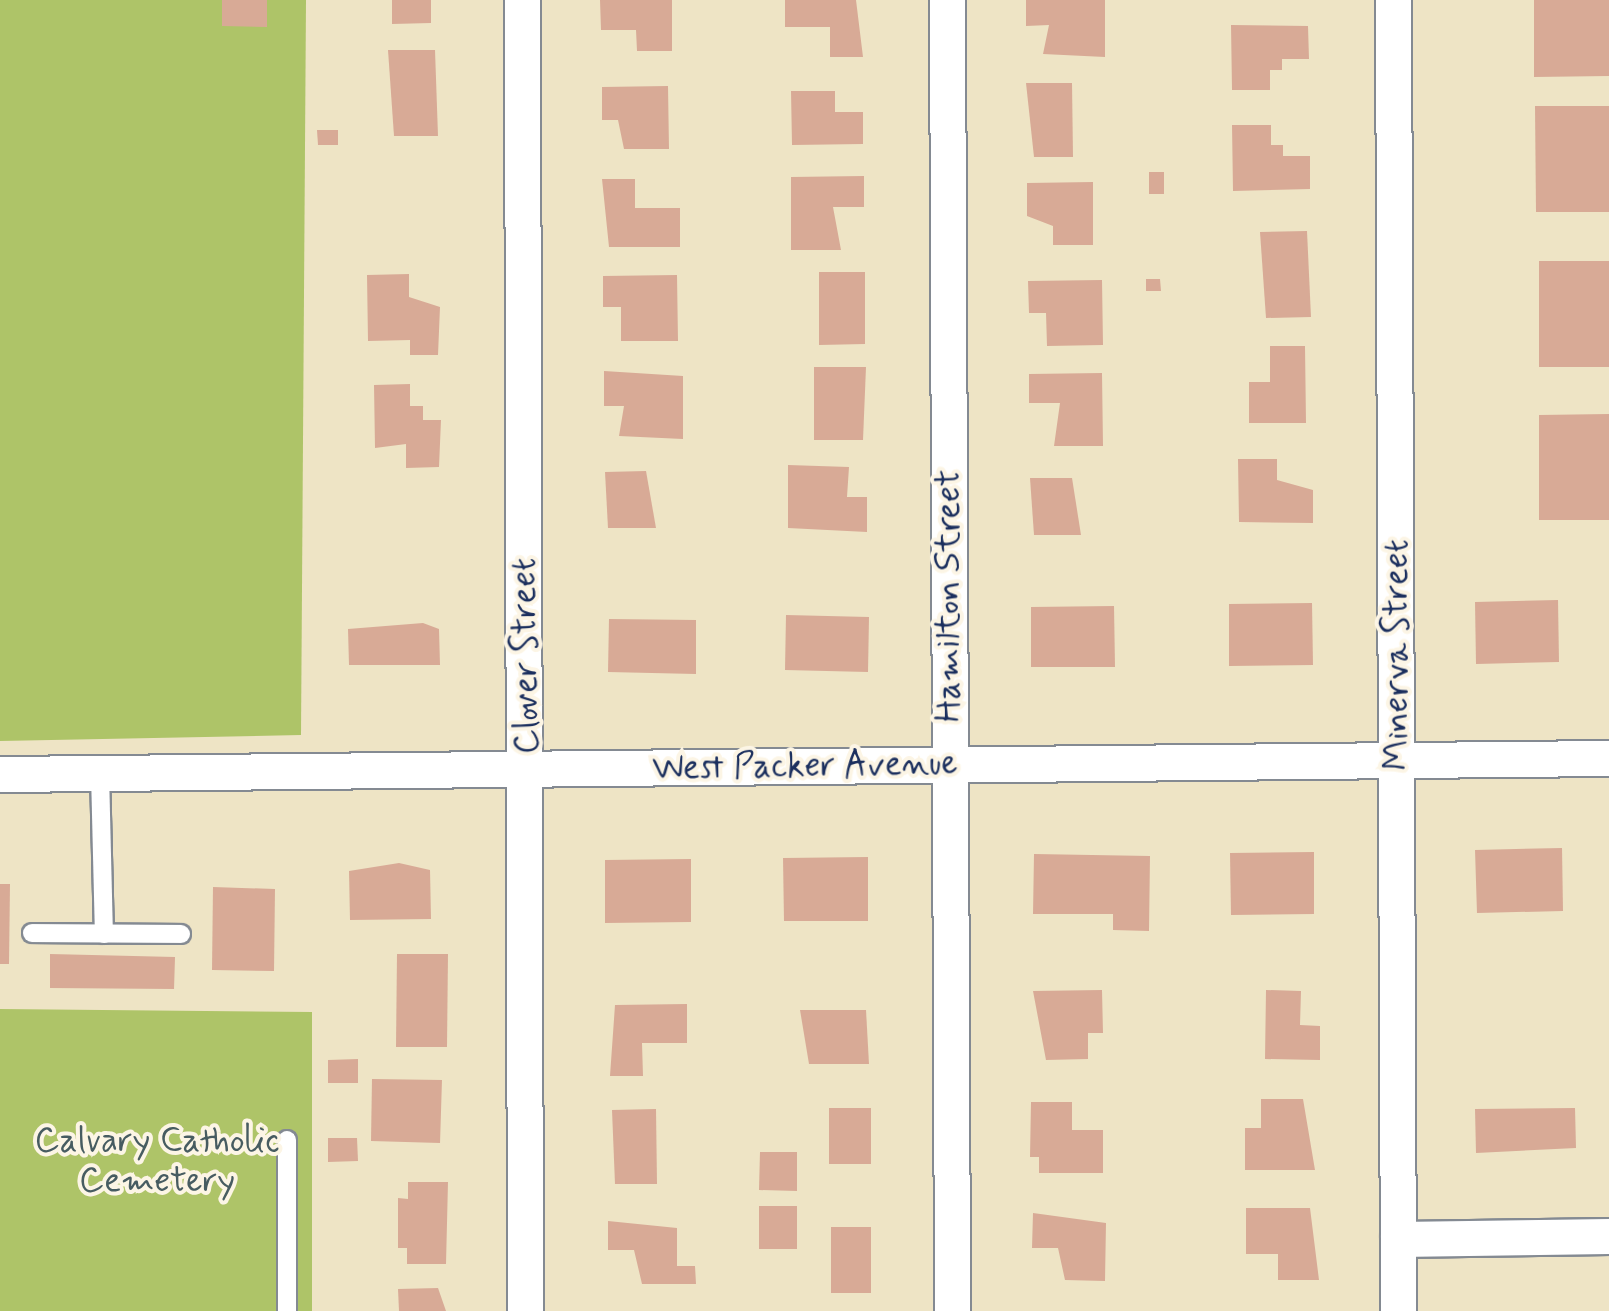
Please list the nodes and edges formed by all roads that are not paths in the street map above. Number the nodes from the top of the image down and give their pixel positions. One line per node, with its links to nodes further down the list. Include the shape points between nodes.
1 (522, 0): 7 (street, Clover Street)
2 (947, 0): 6 (street, Hamilton Street)
3 (1393, 0): 5 (street, Minerva Street)
4 (1609, 758): 5 (street, West Packer Avenue)
5 (1398, 760): 6 (street, West Packer Avenue); 15 (street, Minerva Street)
6 (950, 765): 7 (street, West Packer Avenue); 18 (street, Hamilton Street)
7 (527, 769): 8 (street, West Packer Avenue); 17 (street, Clover Street)
8 (100, 773): 9 (street, West Packer Avenue); 11 (lane)
9 (0, 774)
10 (32, 933): 11 (lane)
11 (104, 934): 12 (lane)
12 (180, 934)
13 (287, 1140): 16 (lane)
14 (1609, 1236): 15 (street)
15 (1398, 1239): 19 (street, Minerva Street)
16 (287, 1311)
17 (525, 1311)
18 (952, 1311)
19 (1398, 1311)

